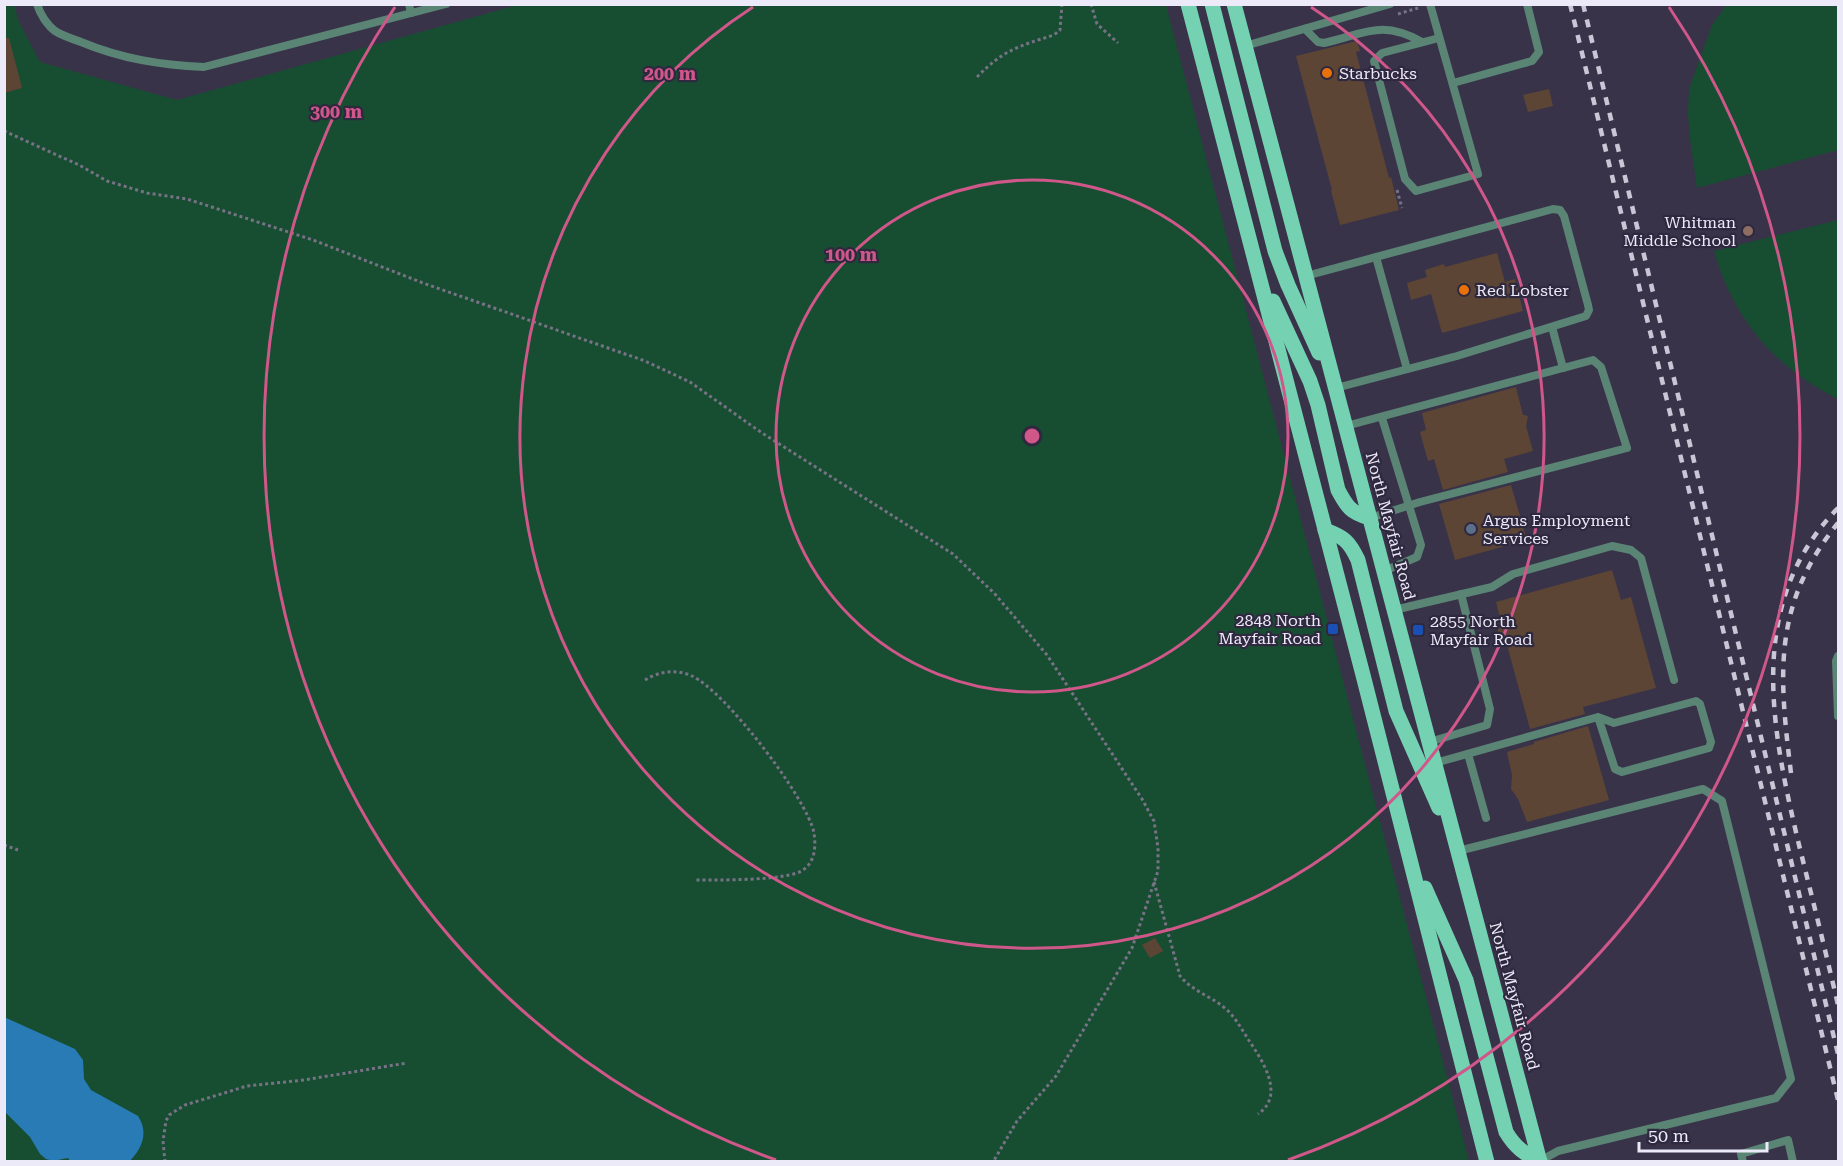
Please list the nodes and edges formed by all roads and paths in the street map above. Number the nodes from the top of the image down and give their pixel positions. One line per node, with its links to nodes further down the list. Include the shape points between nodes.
1 (37, 4): 11 (lane, via 55,31 95,48 130,59 204,67)
2 (446, 4): 11 (lane)
3 (1062, 4): 17 (path, via 1060,30 1007,51)
4 (1091, 4): 15 (path, via 1097,24)
5 (1188, 4): 21 (main road)
6 (1212, 4): 26 (main road, via 1275,250)
7 (1234, 4): 16 (main road, North Mayfair Road)
8 (1390, 4): 12 (lane)
9 (1430, 4): 13 (lane)
10 (1527, 4): 18 (lane, via 1539,52 1532,61)
11 (410, 9)
12 (1305, 29): 14 (lane, via 1318,42 1381,29 1407,33); 16 (lane)
13 (1439, 38): 14 (lane); 18 (lane)
14 (1422, 42): 18 (lane, via 1382,53 1374,61 1406,179 1416,191 1478,174)
15 (1118, 43)
16 (1245, 46): 22 (main road, North Mayfair Road)
17 (977, 77)
18 (1453, 83)
19 (4, 131): 49 (path, via 107,181 187,199 313,240 645,361 690,382 762,433 953,554 994,593 1047,655 1142,799 1154,821 1158,871)
20 (1376, 257): 22 (lane); 23 (lane, via 1560,210 1589,310 1586,316); 25 (lane)
21 (1256, 266): 30 (main road, via 1310,381 1338,490 1356,514); 31 (main road)
22 (1306, 276): 26 (main road, North Mayfair Road)
23 (1552, 327): 24 (lane); 25 (lane)
24 (1563, 368): 27 (lane); 29 (lane, via 1598,362 1627,448)
25 (1407, 369): 26 (lane)
26 (1336, 388): 28 (main road, North Mayfair Road)
27 (1382, 418): 28 (lane); 29 (lane)
28 (1346, 426): 30 (main road, North Mayfair Road)
29 (1409, 506): 30 (lane); 32 (lane, via 1420,552 1417,557)
30 (1370, 518): 32 (main road, North Mayfair Road)
31 (1325, 530): 46 (main road); 47 (main road, via 1341,536 1358,560 1396,711)
32 (1384, 571): 34 (main road, North Mayfair Road)
33 (1461, 594): 34 (lane); 37 (lane, via 1492,587 1513,574 1612,546 1631,550 1641,558); 40 (lane, via 1490,709 1486,725)
34 (1394, 610): 40 (main road, North Mayfair Road)
35 (1839, 656): 38 (lane)
36 (645, 680): 48 (path, via 661,673 690,675 721,698 778,769 813,831 815,851 802,871 785,876)
37 (1674, 680)
38 (1839, 716)
39 (1598, 717): 39 (lane, via 1614,723 1696,701 1711,742 1708,748 1622,772 1615,769); 41 (lane)
40 (1429, 742): 42 (main road, North Mayfair Road)
41 (1468, 754): 42 (lane); 43 (lane)
42 (1435, 763): 47 (main road, North Mayfair Road)
43 (1486, 818)
44 (4, 845): 45 (path)
45 (18, 850)
46 (1408, 850): 54 (main road); 55 (main road, via 1467,980 1506,1132 1515,1146)
47 (1458, 851): 55 (main road, North Mayfair Road); 55 (lane, via 1703,789 1722,801 1791,1079 1776,1098 1557,1151)
48 (694, 880)
49 (1154, 882): 51 (path, via 1180,976 1233,1016 1263,1061 1271,1091 1268,1104); 53 (path, via 1132,948 1056,1076 1017,1121)
50 (407, 1063): 52 (path, via 247,1086 185,1105 166,1120)
51 (1258, 1114)
52 (165, 1161)
53 (993, 1161)
54 (1487, 1161)
55 (1540, 1161)
56 (1743, 1161): 57 (lane, via 1741,1154 1788,1140)
57 (1793, 1161)

